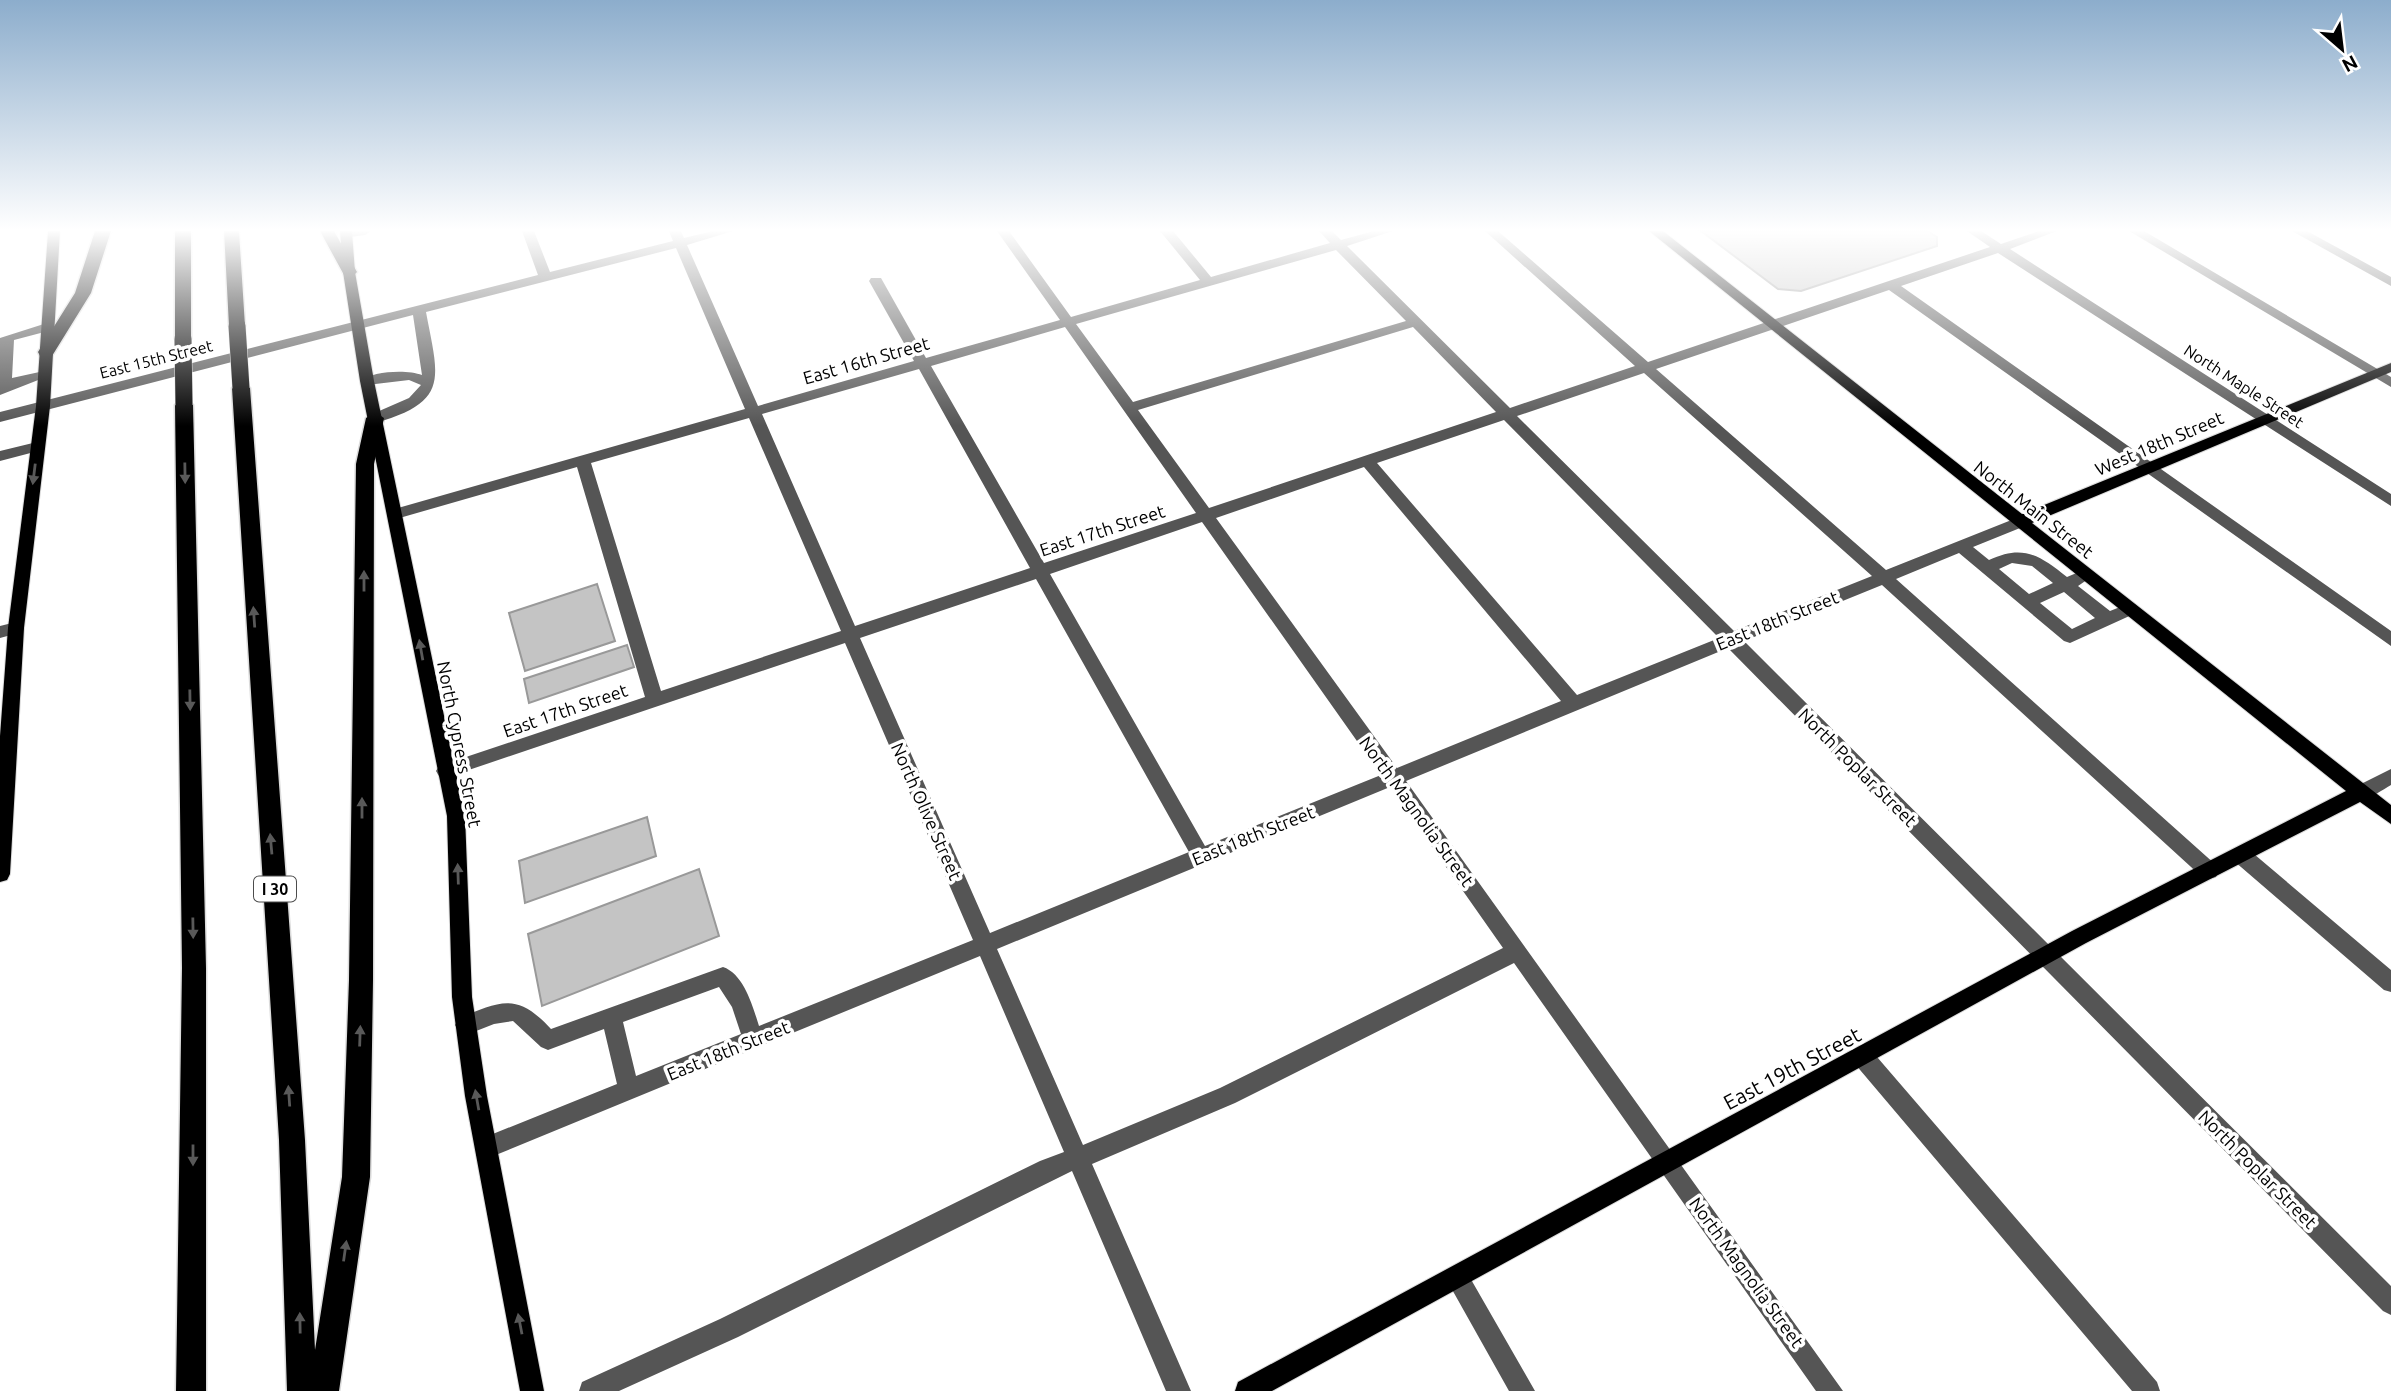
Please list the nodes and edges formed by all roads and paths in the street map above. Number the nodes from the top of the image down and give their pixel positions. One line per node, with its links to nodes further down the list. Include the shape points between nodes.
1 (49, 296): 23 (main road)
2 (81, 296): 25 (highway)
3 (183, 296): 89 (highway, one-way to 89, bridge, via 194,968)
4 (234, 296): 90 (highway, I 30, one-way to 4, bridge, via 299,1256)
5 (353, 296): 21 (main road, North Cypress Street)
6 (475, 296): 18 (street, East 15th Street)
7 (704, 296): 37 (street, North Olive Street)
8 (884, 296): 26 (street)
9 (1049, 296): 19 (street, North Magnolia Street)
10 (1159, 296): 19 (street, East 16th Street)
11 (1390, 296): 20 (street, North Poplar Street)
12 (1566, 296): 27 (street)
13 (1734, 296): 22 (main road, North Main Street)
14 (1859, 296): 22 (street, East 17th Street)
15 (1906, 296): 46 (street)
16 (2074, 296): 41 (street, North Maple Street)
17 (2243, 296): 29 (street)
18 (419, 310): 21 (street, East 15th Street); 32 (street)
19 (1068, 322): 26 (street, East 16th Street); 36 (street, North Magnolia Street)
20 (1416, 322): 36 (street); 38 (street, North Poplar Street)
21 (358, 326): 31 (main road, North Cypress Street); 35 (street, East 15th Street)
22 (1771, 326): 27 (street, East 17th Street); 50 (main road, North Main Street)
23 (47, 327): 24 (street); 25 (main road)
24 (4, 338): 34 (street)
25 (46, 352): 30 (main road)
26 (923, 364): 37 (street, East 16th Street); 53 (street)
27 (1648, 367): 38 (street, East 17th Street); 55 (street)
28 (2391, 367): 29 (main road, West 18th Street)
29 (2374, 374): 33 (street); 41 (main road, West 18th Street)
30 (44, 375): 34 (street); 35 (main road)
31 (367, 381): 32 (street, via 410,375); 40 (main road, North Cypress Street)
32 (429, 383): 40 (street, via 414,400)
33 (2391, 383)
34 (2, 389)
35 (43, 406): 39 (street, East 15th Street); 42 (main road)
36 (1129, 408): 49 (street, North Magnolia Street)
37 (754, 412): 44 (street, East 16th Street); 61 (street, North Olive Street)
38 (1507, 414): 45 (street, East 17th Street); 62 (street, North Poplar Street)
39 (0, 417)
40 (375, 418): 48 (main road, North Cypress Street); 91 (highway, one-way to 40, via 356,1177 365,476)
41 (2264, 419): 46 (main road, West 18th Street); 47 (street, North Maple Street)
42 (37, 447): 43 (street); 60 (main road, one-way to 60)
43 (0, 456)
44 (583, 461): 48 (street, East 16th Street); 64 (street)
45 (1367, 461): 49 (street, East 17th Street); 65 (street)
46 (2149, 467): 50 (main road, West 18th Street); 63 (street)
47 (2391, 501)
48 (396, 514): 66 (main road, North Cypress Street, one-way to 48)
49 (1206, 515): 53 (street, East 17th Street); 68 (street, North Magnolia Street)
50 (2019, 522): 51 (street, East 18th Street); 54 (main road, North Main Street)
51 (1962, 547): 52 (street); 55 (street, East 18th Street)
52 (1987, 568): 56 (street, via 2010,557 2036,561); 57 (street)
53 (1040, 571): 61 (street, East 17th Street); 72 (street)
54 (2086, 575): 56 (street); 58 (main road, North Main Street)
55 (1884, 577): 62 (street, East 18th Street); 73 (street)
56 (2065, 584): 57 (street); 59 (street)
57 (2027, 602): 59 (street, via 2070,638)
58 (2130, 609): 59 (street); 69 (main road, North Main Street)
59 (2108, 619)
60 (8, 630): 74 (main road)
61 (850, 635): 64 (street, East 17th Street); 75 (street, North Olive Street)
62 (1731, 639): 65 (street, East 18th Street); 77 (street, North Poplar Street)
63 (2391, 640)
64 (655, 700): 66 (street, East 17th Street)
65 (1574, 704): 68 (street, East 18th Street)
66 (445, 771): 80 (main road, North Cypress Street, one-way to 66, via 456,816)
67 (2391, 776): 69 (street)
68 (1393, 778): 72 (street, East 18th Street); 76 (street, North Magnolia Street)
69 (2362, 792): 70 (main road, North Main Street); 71 (main road, East 19th Street)
70 (2391, 816)
71 (2241, 855): 73 (main road, East 19th Street); 78 (street)
72 (1201, 856): 75 (street, East 18th Street)
73 (2209, 871): 77 (main road, East 19th Street)
74 (0, 874)
75 (985, 944): 81 (street, East 18th Street); 85 (street, North Olive Street)
76 (1517, 951): 85 (street, via 1334,1044); 86 (street, North Magnolia Street)
77 (2046, 956): 82 (main road, East 19th Street); 88 (street, North Poplar Street)
78 (2391, 983)
79 (611, 1017): 80 (street, via 548,1040 523,1013 507,1009); 81 (street, via 723,976 741,1003); 83 (street)
80 (466, 1025): 84 (main road, North Cypress Street, one-way to 80)
81 (753, 1039): 83 (street, East 18th Street)
82 (1863, 1057): 86 (main road, East 19th Street); 98 (street)
83 (629, 1090): 84 (street, East 18th Street)
84 (486, 1148): 92 (main road, North Cypress Street, one-way to 84)
85 (1078, 1159): 93 (street, via 1048,1169); 94 (street, North Olive Street)
86 (1668, 1163): 87 (main road, East 19th Street); 97 (street, North Magnolia Street)
87 (1457, 1277): 95 (main road, East 19th Street); 96 (street)
88 (2391, 1303)
89 (191, 1391)
90 (302, 1391)
91 (324, 1391)
92 (532, 1391)
93 (591, 1391)
94 (1179, 1391)
95 (1247, 1391)
96 (1522, 1391)
97 (1831, 1391)
98 (2148, 1391)

